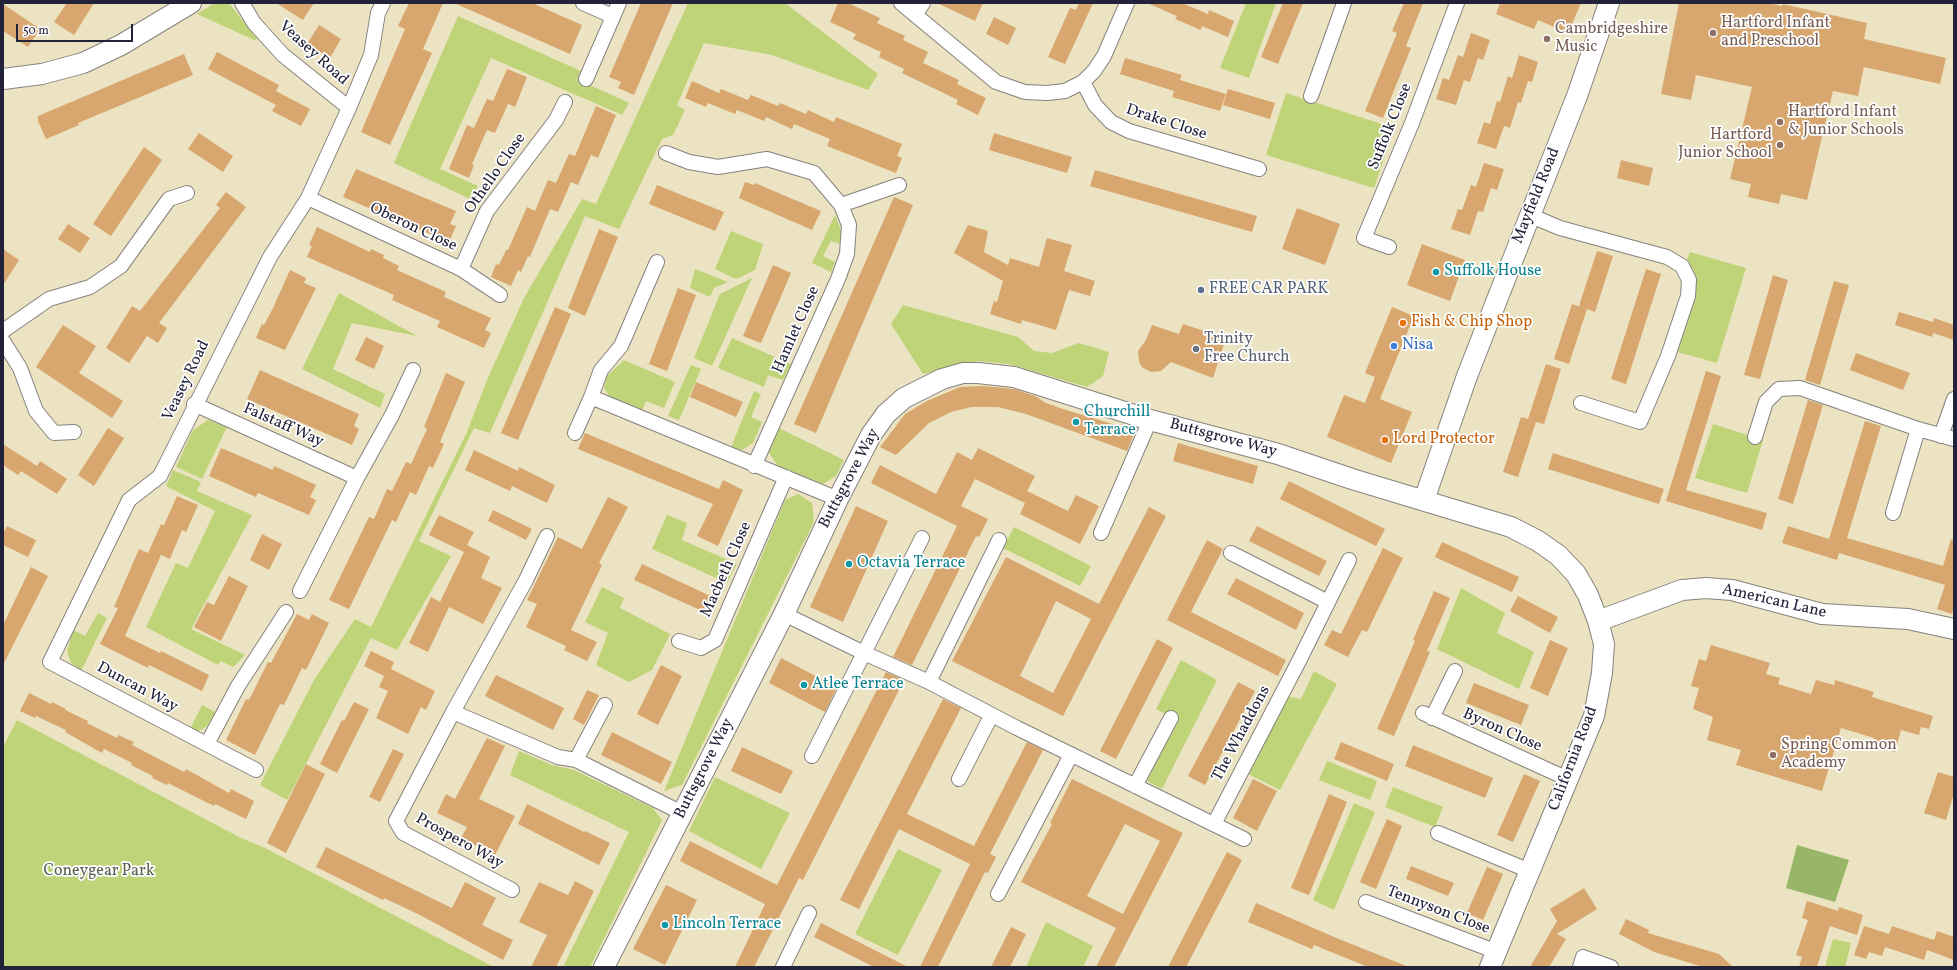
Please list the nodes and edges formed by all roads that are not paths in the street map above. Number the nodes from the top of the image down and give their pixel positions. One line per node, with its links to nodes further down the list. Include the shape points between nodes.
1 (191, 3): 14 (street, via 127,42 82,63 42,74)
2 (242, 3): 18 (street, Veasey Road, via 254,23 283,55)
3 (383, 3): 18 (street, Veasey Road, via 378,13 370,55)
4 (583, 3): 11 (street)
5 (901, 3): 12 (street)
6 (923, 3): 12 (street)
7 (1127, 3): 15 (street, via 1104,56)
8 (1344, 3): 16 (street)
9 (1457, 3): 26 (street, Suffolk Close, via 1412,123 1364,238)
10 (1608, 3): 25 (street, Mayfield Road, via 1577,96)
11 (616, 9): 13 (street)
12 (915, 15): 15 (street, via 996,82 1025,92 1047,93 1065,91)
13 (586, 79)
14 (3, 80)
15 (1083, 82): 20 (street, Drake Close, via 1095,105 1111,122 1129,131)
16 (1311, 96)
17 (565, 102): 28 (street, Othello Close, via 556,120 487,211)
18 (349, 108): 23 (street, Veasey Road)
19 (666, 153): 24 (street, Hamlet Close, via 688,162 718,167 766,159 814,173)
20 (1259, 169)
21 (899, 185): 24 (street)
22 (186, 193): 30 (street, via 169,199 121,266 90,286 49,299)
23 (308, 198): 28 (street, Oberon Close); 36 (street, Veasey Road, via 270,257)
24 (841, 205): 43 (street, Hamlet Close, via 849,225 847,254)
25 (1530, 215): 35 (street, via 1560,228 1668,257 1682,266 1689,280 1688,296 1668,356 1640,422); 47 (street, Mayfield Road, via 1467,376)
26 (1389, 247)
27 (657, 262): 33 (street, via 621,346 601,370)
28 (461, 269): 29 (street, Oberon Close)
29 (500, 295)
30 (3, 331)
31 (3, 341): 39 (street, via 20,368 36,411 54,433)
32 (413, 370): 45 (street, via 392,415)
33 (591, 397): 40 (street); 43 (street)
34 (1954, 399): 42 (street)
35 (1581, 403)
36 (194, 404): 45 (street, Falstaff Way); 63 (street, Veasey Road, via 160,476 129,500)
37 (1150, 420): 46 (street, Buttsgrove Way, via 1014,377 963,373 925,386 904,398 886,414 870,435); 47 (street, Buttsgrove Way, via 1278,454); 49 (street)
38 (1918, 429): 41 (street, via 1800,388 1779,389 1766,402); 42 (street); 48 (street)
39 (74, 432)
40 (575, 432)
41 (1755, 437)
42 (1947, 438)
43 (754, 466): 44 (street)
44 (786, 477): 46 (street); 61 (street, Macbeth Close, via 715,640 701,648)
45 (357, 478): 55 (street)
46 (838, 499): 58 (street, Buttsgrove Way)
47 (1424, 500): 59 (street, California Road, via 1511,527 1538,541 1558,555 1576,574)
48 (1893, 513)
49 (1101, 533)
50 (547, 536): 67 (street, Prospero Way, via 500,629)
51 (922, 538): 62 (street)
52 (1000, 540): 65 (street)
53 (1231, 554): 56 (street)
54 (1349, 560): 56 (street, The Whaddons)
55 (300, 591)
56 (1328, 602): 79 (street, The Whaddons)
57 (286, 612): 70 (street, via 238,686)
58 (784, 614): 62 (street); 78 (street, Buttsgrove Way)
59 (1598, 621): 60 (street, American Lane, via 1682,590 1706,588 1732,590 1822,614 1908,619); 76 (street, California Road, via 1604,644 1602,673 1591,724)
60 (1954, 629)
61 (679, 640)
62 (864, 653): 65 (street); 72 (street)
63 (50, 662): 70 (street, Duncan Way)
64 (1455, 671): 76 (street, Byron Close, via 1427,716)
65 (929, 682): 68 (street)
66 (605, 705): 73 (street)
67 (453, 712): 73 (street, via 558,757); 83 (street, Prospero Way, via 396,821 403,833)
68 (992, 716): 71 (street); 75 (street)
69 (1171, 718): 77 (street)
70 (208, 744): 74 (street, Duncan Way)
71 (1071, 755): 77 (street); 84 (street)
72 (812, 756)
73 (576, 760): 78 (street)
74 (256, 770)
75 (959, 779)
76 (1568, 779): 82 (street, California Road)
77 (1136, 786): 79 (street)
78 (682, 813): 88 (street, Buttsgrove Way)
79 (1214, 824): 81 (street)
80 (1438, 833): 82 (street)
81 (1244, 839)
82 (1530, 871): 87 (street, California Road)
83 (512, 890)
84 (998, 894)
85 (1366, 902): 87 (street, Tennyson Close)
86 (809, 913): 89 (street)
87 (1493, 960)
88 (604, 967)
89 (783, 967)
90 (1580, 967): 91 (street, via 1583,957)
91 (1611, 967)

